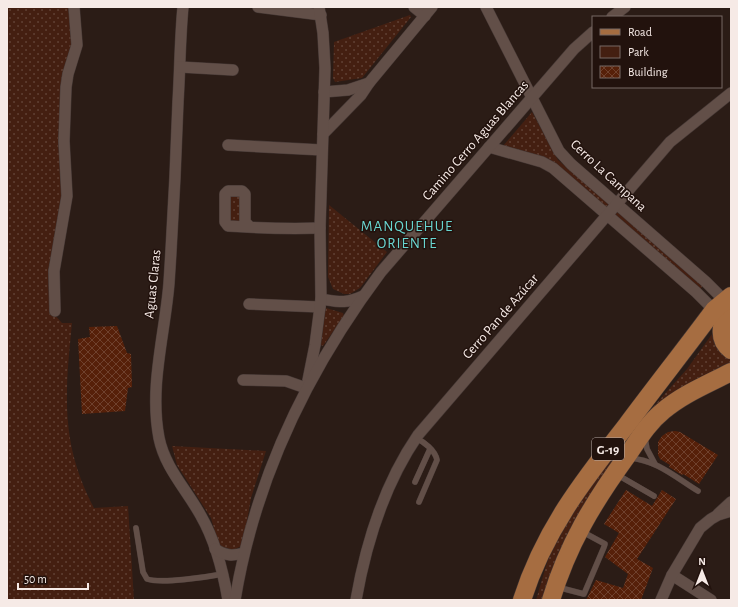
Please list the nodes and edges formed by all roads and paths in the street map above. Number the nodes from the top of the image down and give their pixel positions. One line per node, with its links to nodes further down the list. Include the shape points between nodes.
1 (74, 7): 31 (street, via 77,45 66,87 64,141 67,196 55,267)
2 (183, 7): 12 (street, Aguas Claras)
3 (258, 7): 8 (street)
4 (414, 7): 9 (street)
5 (432, 7): 9 (street)
6 (486, 7): 17 (street, Cerro La Campana)
7 (625, 7): 10 (street)
8 (320, 11): 15 (street, via 325,50)
9 (425, 16): 14 (street)
10 (613, 16)
11 (592, 33): 17 (street, Camino Cerro Aguas Blancas, via 574,49)
12 (180, 67): 13 (street); 54 (street, Aguas Claras, via 168,292 156,384 157,422 166,460 202,517)
13 (233, 70)
14 (368, 83): 15 (street, via 348,90); 18 (street, via 361,95)
15 (324, 92): 18 (street)
16 (731, 93): 22 (street, Cerro Pan de Azúcar, via 670,142)
17 (532, 97): 20 (street, Camino Cerro Aguas Blancas); 22 (street, Cerro La Campana, via 559,151)
18 (323, 134): 21 (street)
19 (228, 145): 21 (street)
20 (489, 147): 23 (street, via 542,162 553,168); 26 (street, Camino Cerro Aguas Blancas)
21 (322, 150): 25 (street)
22 (617, 204): 23 (street, Cerro Pan de Azúcar); 28 (street, Cerro La Campana)
23 (607, 216): 28 (street, via 696,292); 40 (street, Cerro Pan de Azúcar)
24 (250, 227): 25 (street)
25 (320, 228): 29 (street)
26 (363, 296): 27 (street); 32 (street, Camino Cerro Aguas Blancas)
27 (344, 302): 29 (street); 32 (street)
28 (724, 302): 35 (main road, via 722,340); 62 (main road, G-19, via 562,512 539,556)
29 (320, 303): 30 (street); 33 (street)
30 (249, 304)
31 (55, 311)
32 (349, 318): 34 (street, Camino Cerro Aguas Blancas)
33 (315, 345): 34 (street, via 321,352); 38 (street)
34 (328, 350): 38 (street, Camino Cerro Aguas Blancas)
35 (731, 350)
36 (731, 372): 39 (main road, G-19, via 670,405 655,417)
37 (243, 380): 38 (street, via 286,381)
38 (306, 388): 55 (street, Camino Cerro Aguas Blancas, via 284,432 266,478)
39 (644, 431): 42 (main road, G-19); 43 (lane, via 646,446)
40 (416, 438): 41 (lane); 61 (street, Cerro Pan de Azúcar, via 398,468 382,504)
41 (430, 449): 45 (lane); 48 (lane, via 437,457 437,463)
42 (625, 458): 43 (lane); 44 (main road, G-19)
43 (654, 464): 46 (lane)
44 (614, 473): 47 (lane); 53 (main road, G-19)
45 (415, 482)
46 (698, 492)
47 (654, 496)
48 (419, 502)
49 (731, 502): 51 (street)
50 (731, 511): 51 (street)
51 (718, 515): 57 (street, via 700,528)
52 (136, 528): 56 (lane, via 143,572 147,579 157,581)
53 (579, 530): 58 (main road, G-19); 58 (lane, via 605,544 604,547 584,594)
54 (215, 549): 55 (street, via 230,556); 56 (street, Aguas Claras)
55 (244, 553): 60 (street, Camino Cerro Aguas Blancas)
56 (223, 574): 59 (street, Aguas Claras)
57 (672, 575): 63 (street); 64 (street)
58 (553, 593)
59 (228, 600)
60 (235, 600)
61 (356, 600)
62 (522, 600)
63 (661, 600)
64 (711, 600)

